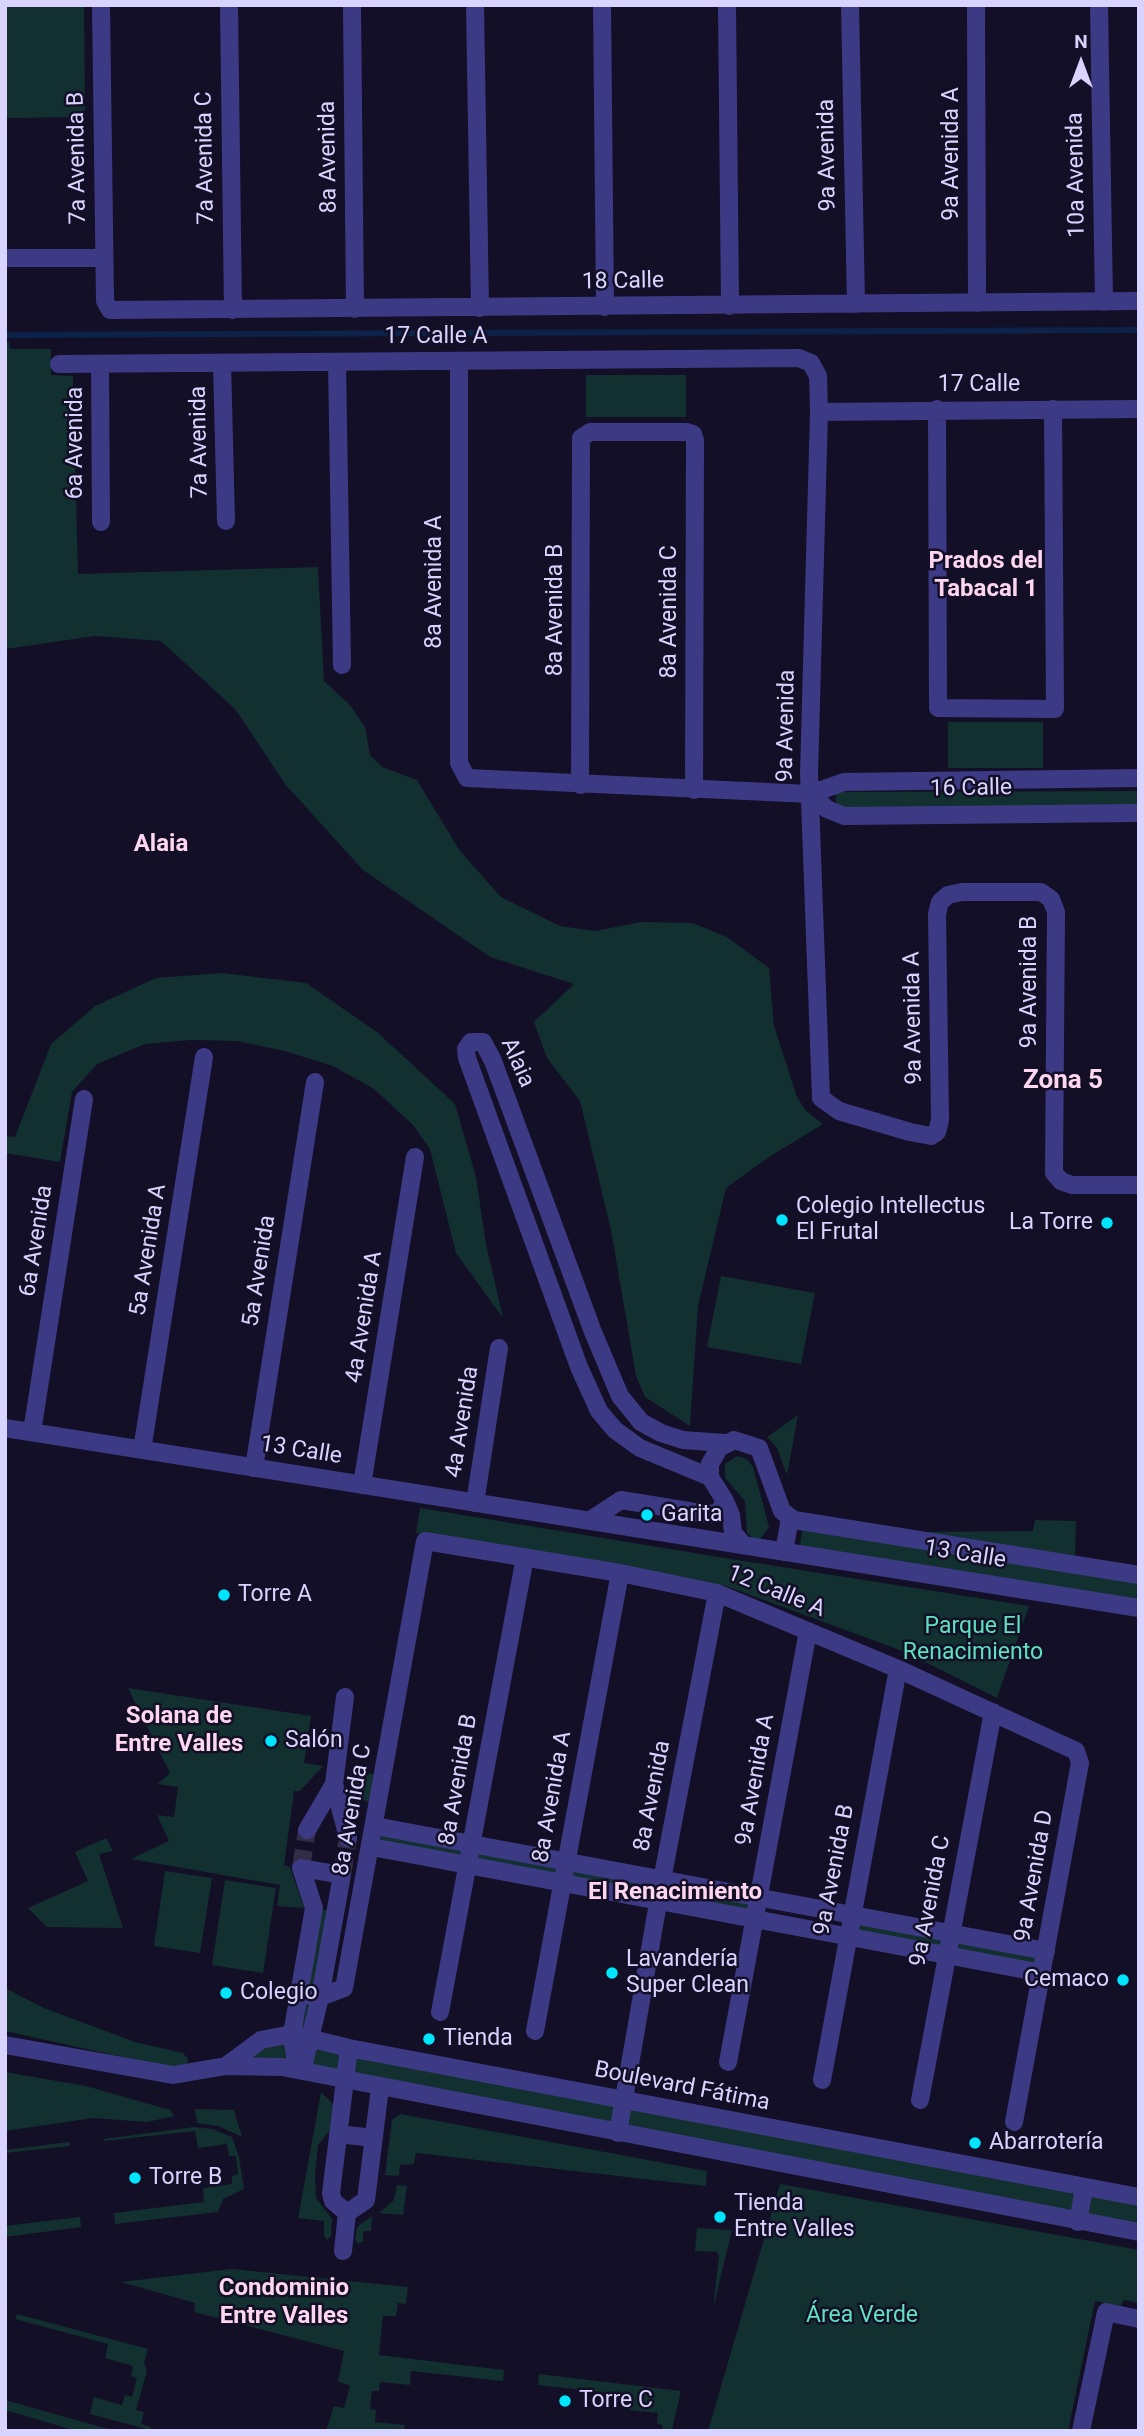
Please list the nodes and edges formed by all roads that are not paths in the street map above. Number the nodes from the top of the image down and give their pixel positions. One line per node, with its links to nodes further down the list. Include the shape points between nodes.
1 (101, 5): 11 (street, 7a Avenida B)
2 (229, 5): 21 (street, 7a Avenida C)
3 (352, 5): 20 (street, 8a Avenida)
4 (475, 5): 18 (street)
5 (601, 5): 17 (street)
6 (727, 5): 16 (street)
7 (850, 5): 15 (street, 9a Avenida)
8 (976, 5): 14 (street, 9a Avenida A)
9 (1100, 5): 13 (street, 10a Avenida)
10 (5, 258): 11 (street)
11 (104, 258): 19 (street, 7a Avenida B)
12 (1139, 301): 13 (street, 18 Calle)
13 (1104, 302): 14 (street, 18 Calle)
14 (977, 303): 15 (street, 18 Calle)
15 (856, 304): 16 (street, 18 Calle)
16 (730, 306): 17 (street, 18 Calle)
17 (604, 307): 18 (street, 18 Calle)
18 (480, 308): 20 (street, 18 Calle)
19 (107, 309): 21 (street, 18 Calle)
20 (355, 309): 21 (street, 18 Calle)
21 (233, 310)
22 (337, 362): 23 (street, 17 Calle A); 24 (street, 17 Calle A); 35 (street)
23 (459, 362): 25 (street, 17 Calle A, via 799,358); 37 (street, 8a Avenida A, via 459,763 467,778)
24 (222, 363): 27 (street, 17 Calle A); 33 (street, 7a Avenida)
25 (811, 363): 31 (street, 9a Avenida, via 818,376)
26 (59, 364): 27 (street, 17 Calle A)
27 (100, 364): 34 (street, 6a Avenida)
28 (1053, 408): 29 (street, 17 Calle); 30 (street, 17 Calle); 30 (street, via 1055,709 938,708)
29 (1139, 408)
30 (937, 409): 31 (street, 17 Calle)
31 (819, 412): 40 (street, 9a Avenida)
32 (693, 434): 38 (street, 8a Avenida B, via 590,432 580,442); 39 (street, 8a Avenida C)
33 (226, 521)
34 (100, 522)
35 (342, 664)
36 (1139, 778): 40 (street, 16 Calle, via 844,782)
37 (490, 780): 38 (street, 16 Calle)
38 (580, 785): 39 (street, 16 Calle)
39 (694, 790): 40 (street, 16 Calle)
40 (810, 794): 41 (street, 16 Calle, via 844,816); 46 (street, 9a Avenida, via 820,1092 826,1104 839,1111)
41 (1139, 813)
42 (1037, 892): 46 (street, 9a Avenida A, via 962,892 944,898 937,914 940,1120 939,1129); 48 (street, 9a Avenida B, via 1050,897 1056,912 1057,1178 1067,1184)
43 (204, 1057): 53 (street, 5a Avenida A)
44 (315, 1082): 54 (street, 5a Avenida)
45 (85, 1099): 51 (street, 6a Avenida)
46 (931, 1136)
47 (415, 1157): 56 (street, 4a Avenida A)
48 (1139, 1185)
49 (499, 1348): 58 (street, 4a Avenida)
50 (5, 1428): 51 (street, 13 Calle)
51 (32, 1433): 53 (street, 13 Calle)
52 (724, 1443): 55 (street, via 712,1459); 55 (street, Alaia, via 661,1433 641,1422 620,1396 494,1061 483,1042 471,1042 467,1058 590,1393 607,1422 640,1448); 59 (street, via 741,1440 758,1448 782,1511)
53 (142, 1450): 54 (street, 13 Calle)
54 (254, 1468): 56 (street, 13 Calle)
55 (710, 1477): 57 (street)
56 (362, 1485): 58 (street, 13 Calle)
57 (725, 1501): 60 (street, via 718,1513 707,1514 621,1500); 62 (street, via 733,1533)
58 (475, 1503): 60 (street, 13 Calle)
59 (790, 1518): 63 (street); 66 (street, 13 Calle)
60 (589, 1521): 62 (street, 13 Calle)
61 (425, 1541): 64 (street, 12 Calle A); 75 (street, 8a Avenida C)
62 (744, 1545): 63 (street, 13 Calle)
63 (784, 1552): 68 (street, 13 Calle)
64 (524, 1557): 65 (street, 12 Calle A); 78 (street, 8a Avenida B)
65 (620, 1573): 67 (street, 12 Calle A); 80 (street, 8a Avenida A)
66 (1139, 1575)
67 (717, 1592): 69 (street, 12 Calle A); 82 (street, 8a Avenida)
68 (1139, 1608)
69 (808, 1631): 70 (street, 12 Calle A); 84 (street, 9a Avenida A)
70 (898, 1669): 72 (street, 12 Calle A); 88 (street, 9a Avenida B)
71 (345, 1696): 74 (street)
72 (993, 1712): 73 (street, 12 Calle A, via 1076,1751); 90 (street, 9a Avenida C)
73 (1080, 1763): 92 (street, 9a Avenida D)
74 (334, 1784): 76 (street); 77 (street)
75 (375, 1826): 78 (street); 79 (street, 8a Avenida C)
76 (307, 1830)
77 (348, 1838)
78 (471, 1846): 80 (street); 81 (street, 8a Avenida B)
79 (372, 1847): 81 (street); 96 (street, 8a Avenida C, via 344,1988)
80 (566, 1863): 82 (street); 83 (street, 8a Avenida A)
81 (468, 1865): 83 (street); 97 (street, 8a Avenida B)
82 (662, 1880): 84 (street); 85 (street, 8a Avenida)
83 (563, 1883): 85 (street); 98 (street, 8a Avenida A)
84 (759, 1898): 88 (street); 89 (street, 9a Avenida A)
85 (658, 1901): 89 (street); 110 (street, 8a Avenida)
86 (314, 1908): 87 (street); 87 (street, via 301,1868 342,1875); 95 (street)
87 (335, 1912): 96 (street)
88 (852, 1915): 90 (street); 91 (street, 9a Avenida B)
89 (755, 1919): 91 (street); 103 (street, 9a Avenida A)
90 (949, 1933): 92 (street); 93 (street, 9a Avenida C)
91 (848, 1937): 93 (street); 106 (street, 9a Avenida B)
92 (1046, 1951): 94 (street, 9a Avenida D)
93 (945, 1955): 94 (street); 109 (street, 9a Avenida C)
94 (1042, 1973): 111 (street, 9a Avenida D)
95 (299, 1994): 96 (street); 99 (street)
96 (320, 1997): 100 (street)
97 (440, 2012)
98 (535, 2031)
99 (292, 2034): 100 (street, Boulevard Fátima); 104 (street, Boulevard Fátima, via 265,2038); 105 (street)
100 (310, 2039): 102 (street, Boulevard Fátima); 105 (street)
101 (5, 2045): 104 (street, Boulevard Fátima, via 173,2075)
102 (349, 2048): 107 (street); 110 (street, Boulevard Fátima)
103 (728, 2062)
104 (226, 2066): 105 (street, Boulevard Fátima)
105 (300, 2070): 107 (street, Boulevard Fátima)
106 (822, 2080)
107 (346, 2081): 108 (street, Boulevard Fátima); 113 (street)
108 (380, 2088): 112 (street, Boulevard Fátima); 114 (street)
109 (920, 2100)
110 (624, 2101): 112 (street, 8a Avenida); 115 (street, Boulevard Fátima)
111 (1014, 2122)
112 (618, 2133): 118 (street, Boulevard Fátima)
113 (338, 2134): 114 (street); 117 (street, via 331,2196)
114 (374, 2137): 117 (street, via 366,2200)
115 (1084, 2188): 116 (street, Boulevard Fátima); 118 (street)
116 (1139, 2197)
117 (347, 2213): 120 (street)
118 (1078, 2222): 119 (street, Boulevard Fátima)
119 (1139, 2232)
120 (343, 2251)
121 (1139, 2319): 122 (street, via 1106,2312)
122 (1081, 2431)

